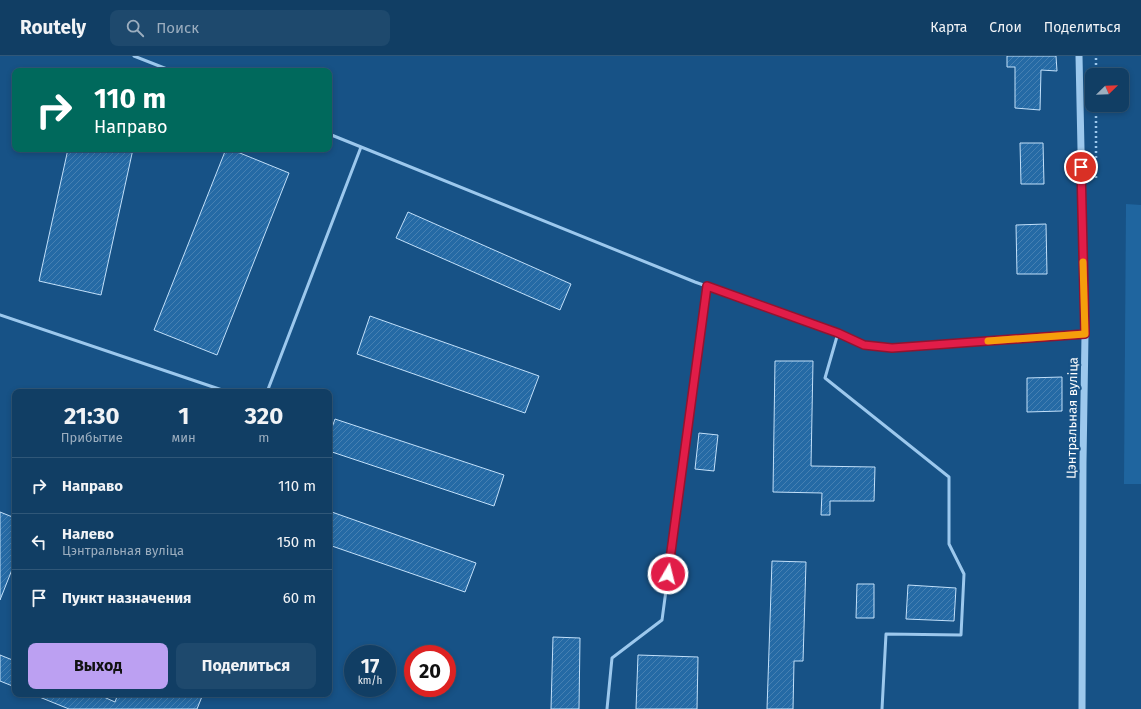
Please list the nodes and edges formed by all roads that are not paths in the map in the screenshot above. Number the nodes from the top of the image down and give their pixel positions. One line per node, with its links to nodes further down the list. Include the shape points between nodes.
1 (134, 56): 3 (lane)
2 (1079, 56): 9 (street, Цэнтральная вуліца)
3 (164, 68)
4 (332, 135): 5 (lane)
5 (361, 147): 6 (lane); 11 (lane)
6 (707, 286): 8 (lane); 12 (lane, via 662,620 612,658)
7 (0, 315): 10 (lane)
8 (838, 333): 9 (lane, via 864,345 892,348); 13 (lane, via 825,378 949,477 949,544 964,574 961,635 886,634)
9 (1085, 334): 14 (street, Цэнтральная вуліца)
10 (219, 389)
11 (268, 389)
12 (607, 709)
13 (882, 709)
14 (1082, 709)

